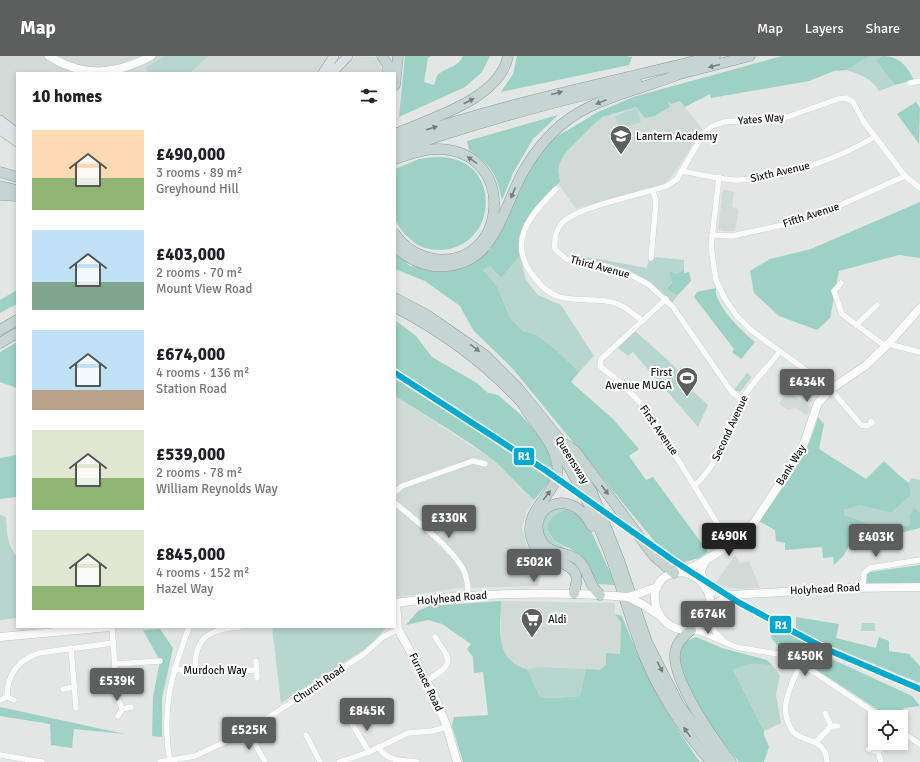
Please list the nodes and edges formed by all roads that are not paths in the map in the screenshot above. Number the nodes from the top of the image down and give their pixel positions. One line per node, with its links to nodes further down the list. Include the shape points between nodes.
1 (49, 56): 2 (street, via 77,69 95,72 136,64)
2 (151, 56)
3 (334, 56): 10 (main road)
4 (348, 56): 11 (main road)
5 (382, 56): 12 (highway, via 388,65)
6 (398, 56): 13 (highway)
7 (508, 56): 20 (highway, one-way to 7, via 483,93 499,77)
8 (715, 56): 23 (highway, one-way to 8, via 566,90)
9 (750, 56): 14 (highway, one-way to 14)
10 (324, 72)
11 (333, 72)
12 (388, 72)
13 (396, 75)
14 (677, 75): 24 (highway, via 561,100 498,117); 43 (highway, one-way to 43, via 596,104 561,125 542,145 526,168 502,220 482,251 452,265 423,264 405,256)
15 (920, 81): 16 (street)
16 (910, 83)
17 (0, 120): 19 (main road)
18 (0, 130): 22 (main road)
19 (16, 132)
20 (396, 134)
21 (874, 137): 26 (street, Yates Way, via 854,102 838,98 787,117 724,122 712,126 704,133); 28 (street, Yates Way); 30 (street, Sixth Avenue, via 819,163 786,172 753,179)
22 (16, 141)
23 (396, 141)
24 (396, 151)
25 (396, 159): 41 (highway, one-way to 25, via 409,249 426,258 453,258 470,251 487,233 494,220 496,204 488,175 465,155 439,149)
26 (681, 171): 30 (street, Sixth Avenue); 32 (street, Yates Way)
27 (0, 172): 29 (highway)
28 (905, 176): 35 (street, Yates Way); 42 (street, Fifth Avenue, via 810,217 732,236)
29 (16, 177)
30 (719, 177): 42 (street)
31 (0, 179): 33 (highway)
32 (677, 179): 38 (street, Third Avenue)
33 (16, 183)
34 (0, 186): 37 (highway)
35 (920, 188)
36 (556, 189): 52 (street, via 537,208 525,230 520,246 526,267 541,286 556,296 620,305)
37 (16, 190)
38 (653, 191): 44 (street, via 656,202); 47 (street, Third Avenue, via 575,213 561,223 554,237 555,249 566,259 625,272 648,284)
39 (0, 195): 40 (highway)
40 (16, 196)
41 (396, 235)
42 (712, 235): 58 (street, via 711,247 716,280 725,299 751,330)
43 (396, 247)
44 (651, 258)
45 (841, 283): 53 (street, via 834,291 842,314)
46 (396, 299): 64 (highway, Queensway, one-way to 64, via 427,315 485,355 517,387)
47 (666, 299): 52 (street, First Avenue); 61 (street, Third Avenue, via 730,390)
48 (877, 305): 53 (street)
49 (396, 308): 62 (highway, Queensway, via 450,339)
50 (920, 308): 57 (street, Bank Way)
51 (16, 321): 54 (highway)
52 (643, 321): 66 (street, First Avenue, via 601,359 600,366 648,411)
53 (856, 325): 57 (street)
54 (0, 330)
55 (16, 334): 56 (highway)
56 (0, 343)
57 (887, 345): 59 (street); 60 (street, Bank Way, via 865,366)
58 (780, 351): 60 (street); 61 (street, Second Avenue)
59 (920, 352)
60 (831, 389): 63 (street, via 860,426 866,426 872,423); 69 (street, Bank Way, via 818,403 802,452 751,527)
61 (742, 400): 66 (street, Second Avenue, via 720,452 706,475)
62 (522, 402): 72 (highway, Queensway, via 547,433 584,495); 78 (highway, one-way to 62, via 576,573 568,566 540,553 531,536 532,517 555,483 558,466 550,444)
63 (871, 421)
64 (560, 440): 73 (highway, one-way to 73, via 576,452 654,556); 144 (highway, Queensway, one-way to 144, via 592,492 651,649 679,705)
65 (485, 464): 67 (street, via 473,461 402,486)
66 (695, 485): 69 (street, First Avenue)
67 (396, 491)
68 (396, 504): 79 (street, via 447,548 463,569 468,583)
69 (730, 544): 70 (street, Bank Way)
70 (706, 560): 73 (street, Bank Way); 74 (street, via 701,570)
71 (920, 560): 77 (street, via 870,568 864,574)
72 (612, 563): 80 (highway, via 591,524 579,509 562,502 544,510 537,527 543,544 552,551 578,560); 143 (highway, Queensway, one-way to 72, via 679,720 646,659)
73 (678, 572): 74 (street, via 694,576); 75 (street, via 667,577)
74 (705, 586): 81 (street); 84 (street, via 711,602)
75 (657, 587): 82 (street, Holyhead Road, bridge); 86 (street, via 654,599)
76 (920, 587): 77 (street, Holyhead Road)
77 (863, 588): 81 (street, Holyhead Road)
78 (574, 593): 79 (street, Holyhead Road); 80 (street, Holyhead Road)
79 (468, 595): 83 (street, Holyhead Road)
80 (600, 595): 82 (street, Holyhead Road, bridge)
81 (730, 595): 84 (street)
82 (628, 597): 86 (street, Holyhead Road, bridge)
83 (396, 603)
84 (710, 610): 93 (street, via 702,622); 99 (street, via 715,632)
85 (396, 611): 91 (street, Furnace Road)
86 (660, 617): 93 (street, via 678,629)
87 (89, 628): 92 (street)
88 (111, 628): 97 (street)
89 (189, 628): 105 (street)
90 (229, 628): 107 (street, via 210,633 196,651)
91 (398, 628): 109 (street, Furnace Road); 125 (street, Church Road, via 364,654)
92 (67, 629): 94 (street)
93 (691, 630): 99 (street); 145 (highway, via 676,648 676,672 700,718)
94 (1, 637)
95 (435, 637): 98 (street)
96 (445, 640): 98 (street)
97 (113, 643): 100 (street); 103 (street)
98 (439, 644): 109 (street, via 448,656 448,667)
99 (727, 644): 104 (street, via 778,654)
100 (71, 648): 110 (street); 112 (street, via 39,653 21,662 10,676)
101 (160, 661): 103 (street)
102 (256, 661): 106 (street)
103 (115, 664): 117 (street)
104 (800, 664): 118 (street); 128 (street, via 785,701 786,718 794,733)
105 (174, 669): 107 (street, Murdoch Way); 135 (street, via 166,712)
106 (257, 670): 107 (street, Murdoch Way); 108 (street)
107 (195, 672)
108 (257, 678)
109 (427, 681): 124 (street, Furnace Road)
110 (75, 687): 111 (street); 116 (street)
111 (63, 688)
112 (8, 697): 113 (street); 114 (street)
113 (0, 700)
114 (14, 700)
115 (131, 707): 117 (street)
116 (76, 708)
117 (122, 709): 120 (street)
118 (871, 710)
119 (825, 713): 122 (street)
120 (118, 716)
121 (350, 722): 132 (street)
122 (831, 726): 123 (street); 128 (street)
123 (838, 726)
124 (447, 727): 130 (street, via 408,734); 142 (street, Furnace Road)
125 (248, 731): 135 (street, Church Road, via 194,756); 138 (street)
126 (306, 735): 139 (street)
127 (908, 736): 129 (street)
128 (816, 742): 146 (street, via 825,752)
129 (920, 744)
130 (378, 747): 132 (street); 141 (street, via 390,760)
131 (880, 750): 147 (street)
132 (369, 752): 140 (street)
133 (0, 756): 134 (street)
134 (29, 761): 136 (street)
135 (170, 761): 137 (street, Church Road)
136 (42, 762)
137 (160, 762)
138 (265, 762)
139 (320, 762)
140 (339, 762)
141 (417, 762)
142 (457, 762)
143 (711, 762)
144 (722, 762)
145 (730, 762)
146 (827, 762)
147 (881, 762)

